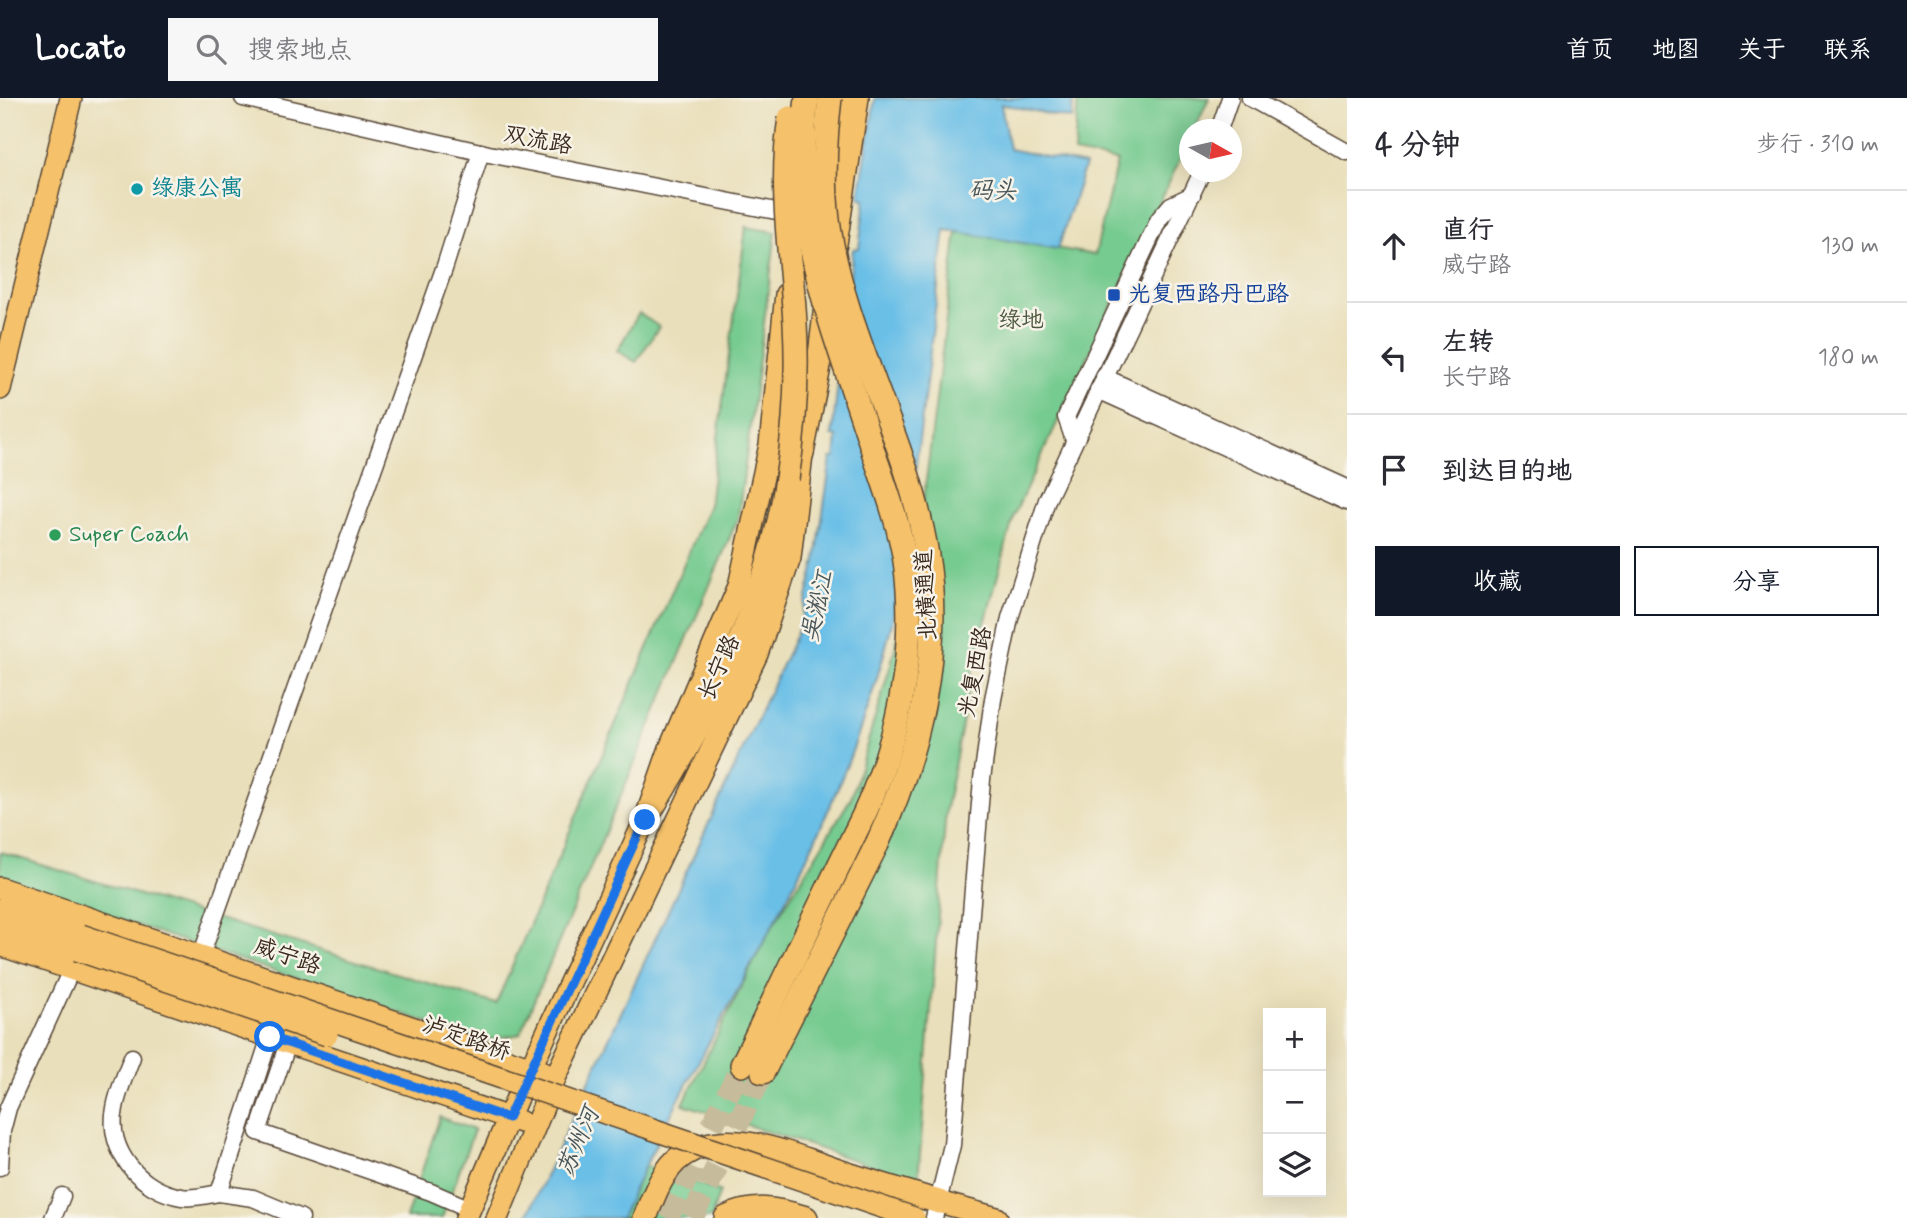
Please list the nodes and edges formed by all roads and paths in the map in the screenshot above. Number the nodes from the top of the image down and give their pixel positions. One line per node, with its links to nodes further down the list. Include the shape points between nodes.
1 (71, 98): 21 (main road)
2 (243, 98): 12 (street, 双流路)
3 (793, 98): 26 (highway, bridge, via 784,193 797,358 793,438 781,519 770,565 728,669)
4 (807, 98): 6 (highway, 北横通道, bridge, via 802,190 812,262 897,523 909,597 906,660 882,771 752,1068 877,844 905,777 929,662 932,595 919,517 835,256 825,189)
5 (816, 98): 16 (main road, 长宁路)
6 (832, 98)
7 (846, 98): 17 (main road, 长宁路)
8 (857, 98): 23 (highway, bridge)
9 (1230, 98): 11 (street)
10 (1250, 98): 13 (street)
11 (1223, 119)
12 (481, 152): 16 (street, 双流路); 32 (street)
13 (1347, 152)
14 (1198, 182): 15 (street, 光复西路)
15 (1192, 195): 18 (street, via 1171,205 1159,219); 19 (street, 光复西路)
16 (794, 214): 17 (street, 双流路); 26 (main road, 长宁路, via 770,445 756,520 739,586 670,748)
17 (826, 219): 23 (main road, 长宁路)
18 (1111, 322): 19 (street); 22 (street, via 1066,417)
19 (1126, 329): 20 (street, 光复西路)
20 (1101, 383): 22 (street, 光复西路); 24 (street); 25 (street)
21 (0, 389)
22 (1074, 440): 42 (street, 光复西路, via 1027,557 993,699 974,856 956,1105)
23 (802, 453): 36 (main road, 长宁路, via 790,558 757,654)
24 (1347, 488)
25 (1347, 502)
26 (645, 820): 35 (main road, 长宁路)
27 (0, 888): 32 (main road, 威宁路)
28 (0, 909): 31 (main road)
29 (0, 925): 31 (main road)
30 (0, 945): 31 (main road)
31 (77, 951): 33 (main road); 39 (street, via 8,1108); 50 (main road, 泸定路桥, bridge); 51 (main road, 泸定路桥, bridge)
32 (201, 956): 35 (main road, 威宁路)
33 (279, 1040): 37 (main road); 40 (street); 43 (street, via 258,1132 431,1192)
34 (132, 1057): 40 (street, via 114,1110 117,1144 132,1172 160,1192 185,1198)
35 (531, 1067): 36 (main road, 威宁路); 37 (main road, 长宁路)
36 (556, 1076): 38 (main road, 长宁路)
37 (508, 1118): 38 (main road); 43 (main road, 长宁路)
38 (536, 1127): 46 (main road, 长宁路)
39 (0, 1167)
40 (219, 1193): 45 (street, via 253,1198)
41 (62, 1196): 44 (street)
42 (937, 1210): 47 (highway, via 760,1147 720,1143 682,1156 656,1189); 52 (main road)
43 (468, 1214)
44 (53, 1218)
45 (301, 1218)
46 (497, 1218)
47 (645, 1218)
48 (726, 1218): 49 (highway, via 761,1208)
49 (806, 1218)
50 (869, 1218)
51 (914, 1218)
52 (997, 1218)

